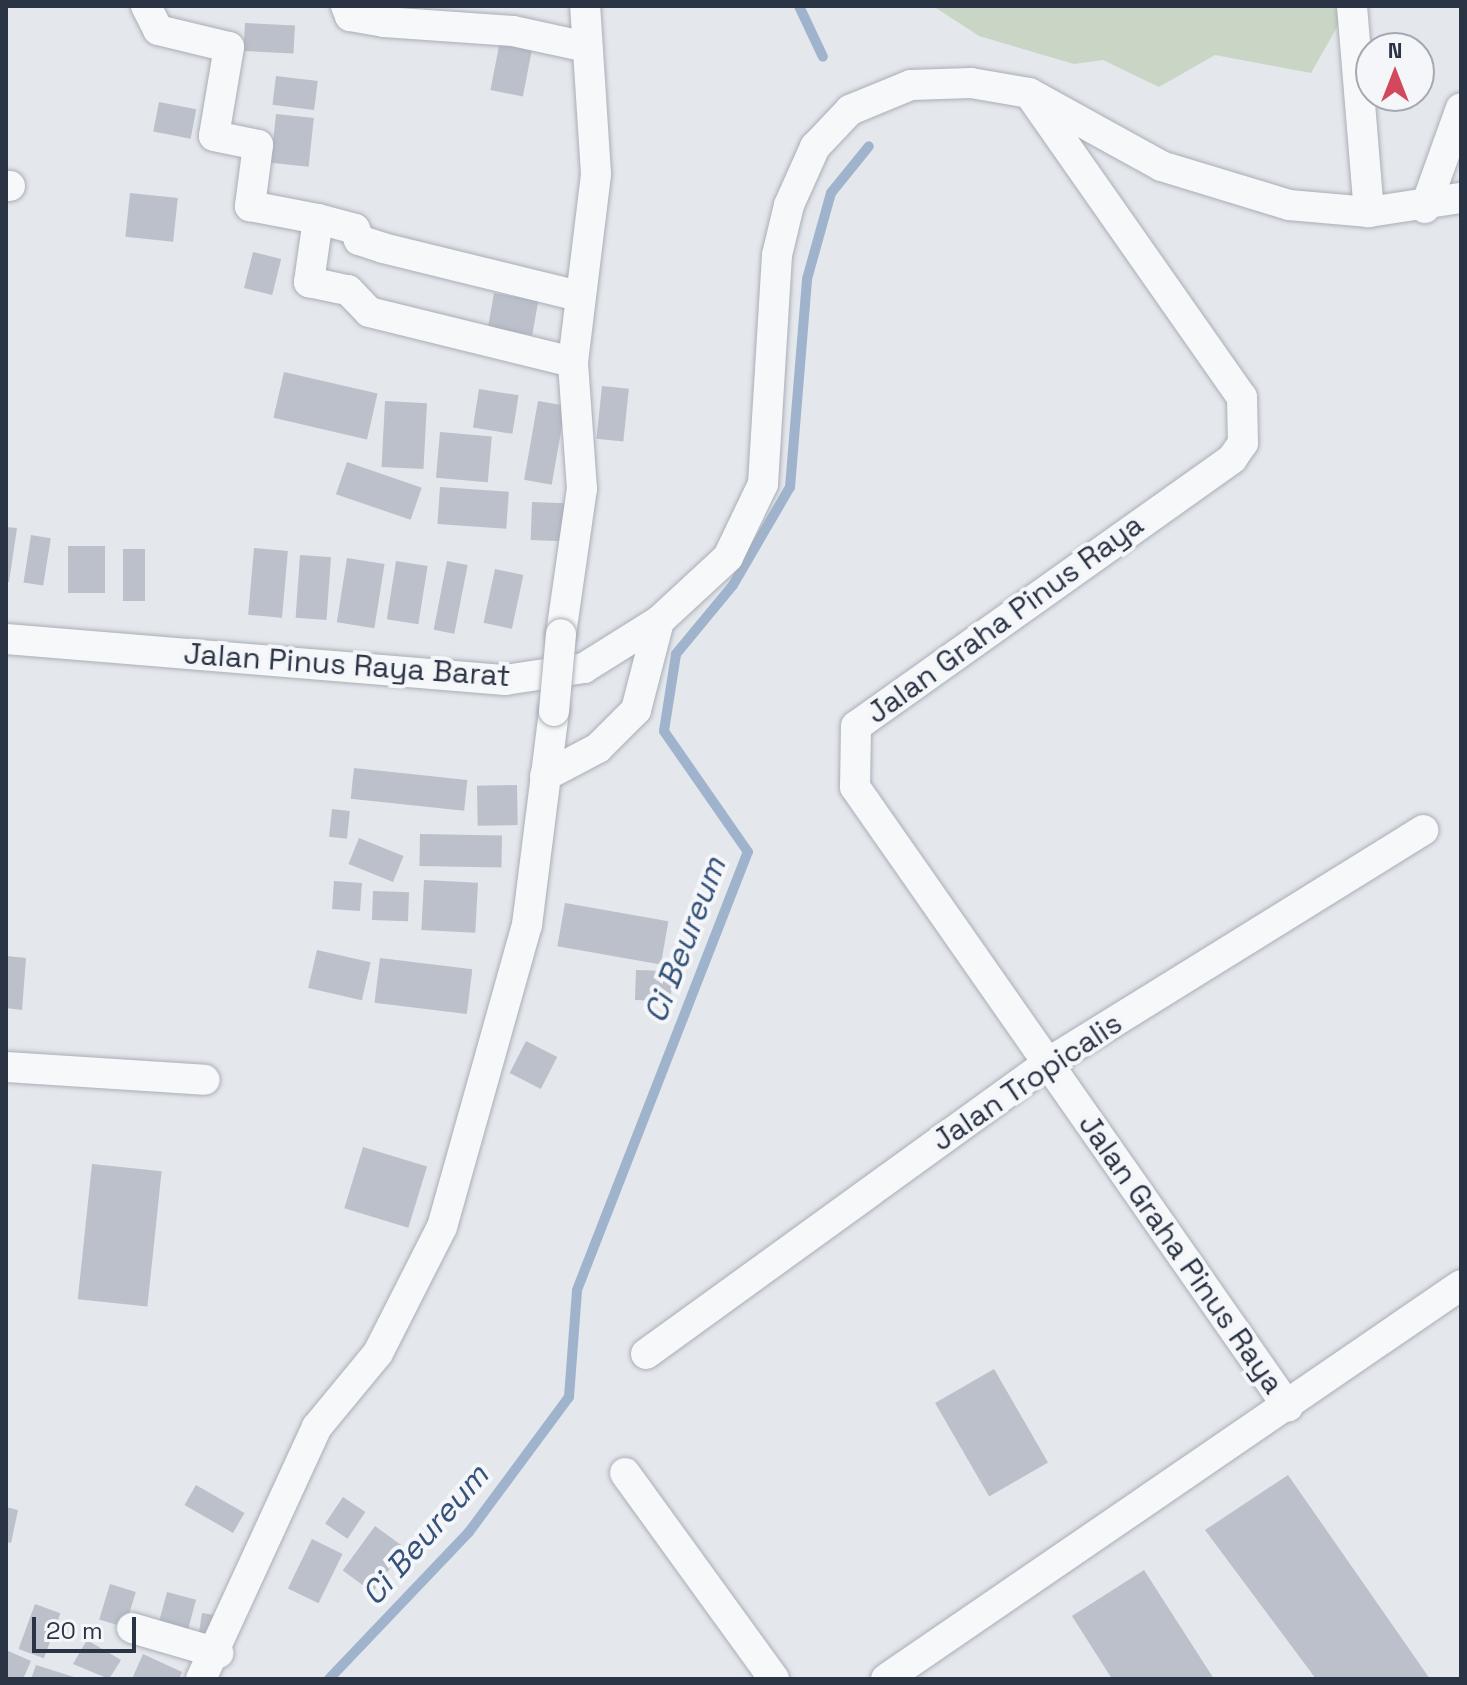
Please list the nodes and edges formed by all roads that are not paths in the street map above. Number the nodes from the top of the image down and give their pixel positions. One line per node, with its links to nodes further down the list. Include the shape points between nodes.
1 (146, 6): 11 (street, via 158,30 229,47 212,128 214,136 258,145 250,206)
2 (346, 6): 5 (street, via 350,16 384,22 513,31)
3 (585, 6): 5 (street)
4 (1352, 6): 10 (street)
5 (587, 47): 12 (street, via 596,174)
6 (1029, 93): 10 (street, Jalan Pinus Raya Barat, via 1205,184 1289,205); 14 (street, Jalan Pinus Raya Barat, via 971,83 911,85 850,110 815,147 777,255 763,484 728,557); 18 (street, Jalan Graha Pinus Raya, via 1242,397 1246,418 1232,459 852,734 855,787)
7 (1461, 108): 9 (street)
8 (1461, 198): 9 (street, Jalan Pinus Raya Barat)
9 (1425, 208): 10 (street, Jalan Pinus Raya Barat)
10 (1369, 212)
11 (318, 219): 12 (street, via 355,229 359,240 383,248); 13 (street, via 309,282 348,290 369,312)
12 (579, 296): 13 (street)
13 (573, 362): 16 (street, bridge, via 582,489)
14 (659, 621): 15 (street, Jalan Pinus Raya Barat, via 584,668 505,680); 16 (street, via 636,710 598,748)
15 (6, 639)
16 (545, 776): 26 (street, via 527,925 442,1227 378,1353 317,1427)
17 (1423, 830): 18 (street, Jalan Tropicalis)
18 (1046, 1064): 22 (street, Jalan Tropicalis); 23 (street, Jalan Graha Pinus Raya)
19 (6, 1067): 20 (street)
20 (205, 1080)
21 (1461, 1285): 23 (street, Jalan Graha Pinus Raya)
22 (646, 1354)
23 (1288, 1407): 29 (street, Jalan Graha Pinus Raya)
24 (625, 1473): 28 (street)
25 (132, 1628): 26 (street)
26 (218, 1653): 27 (street)
27 (201, 1679)
28 (774, 1679)
29 (886, 1679)

